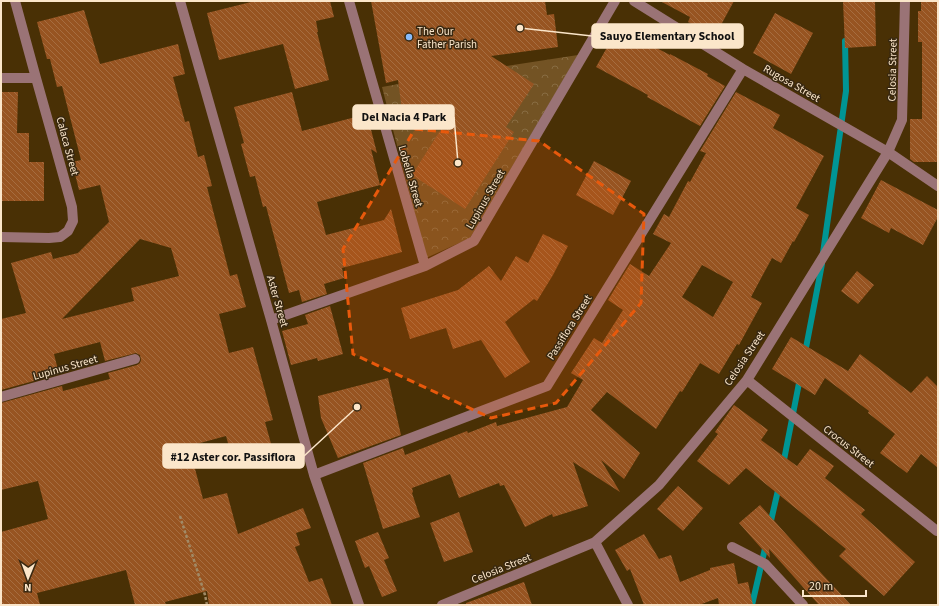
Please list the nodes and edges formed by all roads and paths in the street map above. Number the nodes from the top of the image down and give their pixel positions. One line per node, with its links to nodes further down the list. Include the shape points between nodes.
1 (15, 1): 9 (street, Calaca Street)
2 (180, 1): 14 (street, Aster Street)
3 (349, 1): 13 (street, Lobella Street)
4 (615, 1): 13 (street, Lupinus Street, via 474,242)
5 (634, 1): 7 (street, Rugosa Street)
6 (905, 1): 10 (street, Celosia Street, via 902,120)
7 (743, 69): 10 (street, Rugosa Street); 18 (street, Passiflora Street, via 547,386)
8 (1, 78): 9 (street)
9 (36, 78): 12 (street, Calaca Street, via 72,207 73,221 68,231 60,237)
10 (888, 152): 11 (street, Rugosa Street); 16 (street, Celosia Street)
11 (938, 186)
12 (1, 237)
13 (425, 266): 14 (street, Lupinus Street)
14 (271, 320): 18 (street, Aster Street)
15 (135, 359): 17 (street, Lupinus Street)
16 (747, 380): 20 (street, Crocus Street); 21 (street, Celosia Street, via 659,485)
17 (1, 397)
18 (314, 476): 24 (street, Aster Street)
19 (180, 516): 23 (path)
20 (937, 530)
21 (595, 542): 25 (street, Celosia Street); 26 (street)
22 (732, 547): 27 (street, via 765,564)
23 (207, 605)
24 (359, 605)
25 (442, 605)
26 (628, 605)
27 (803, 605)

